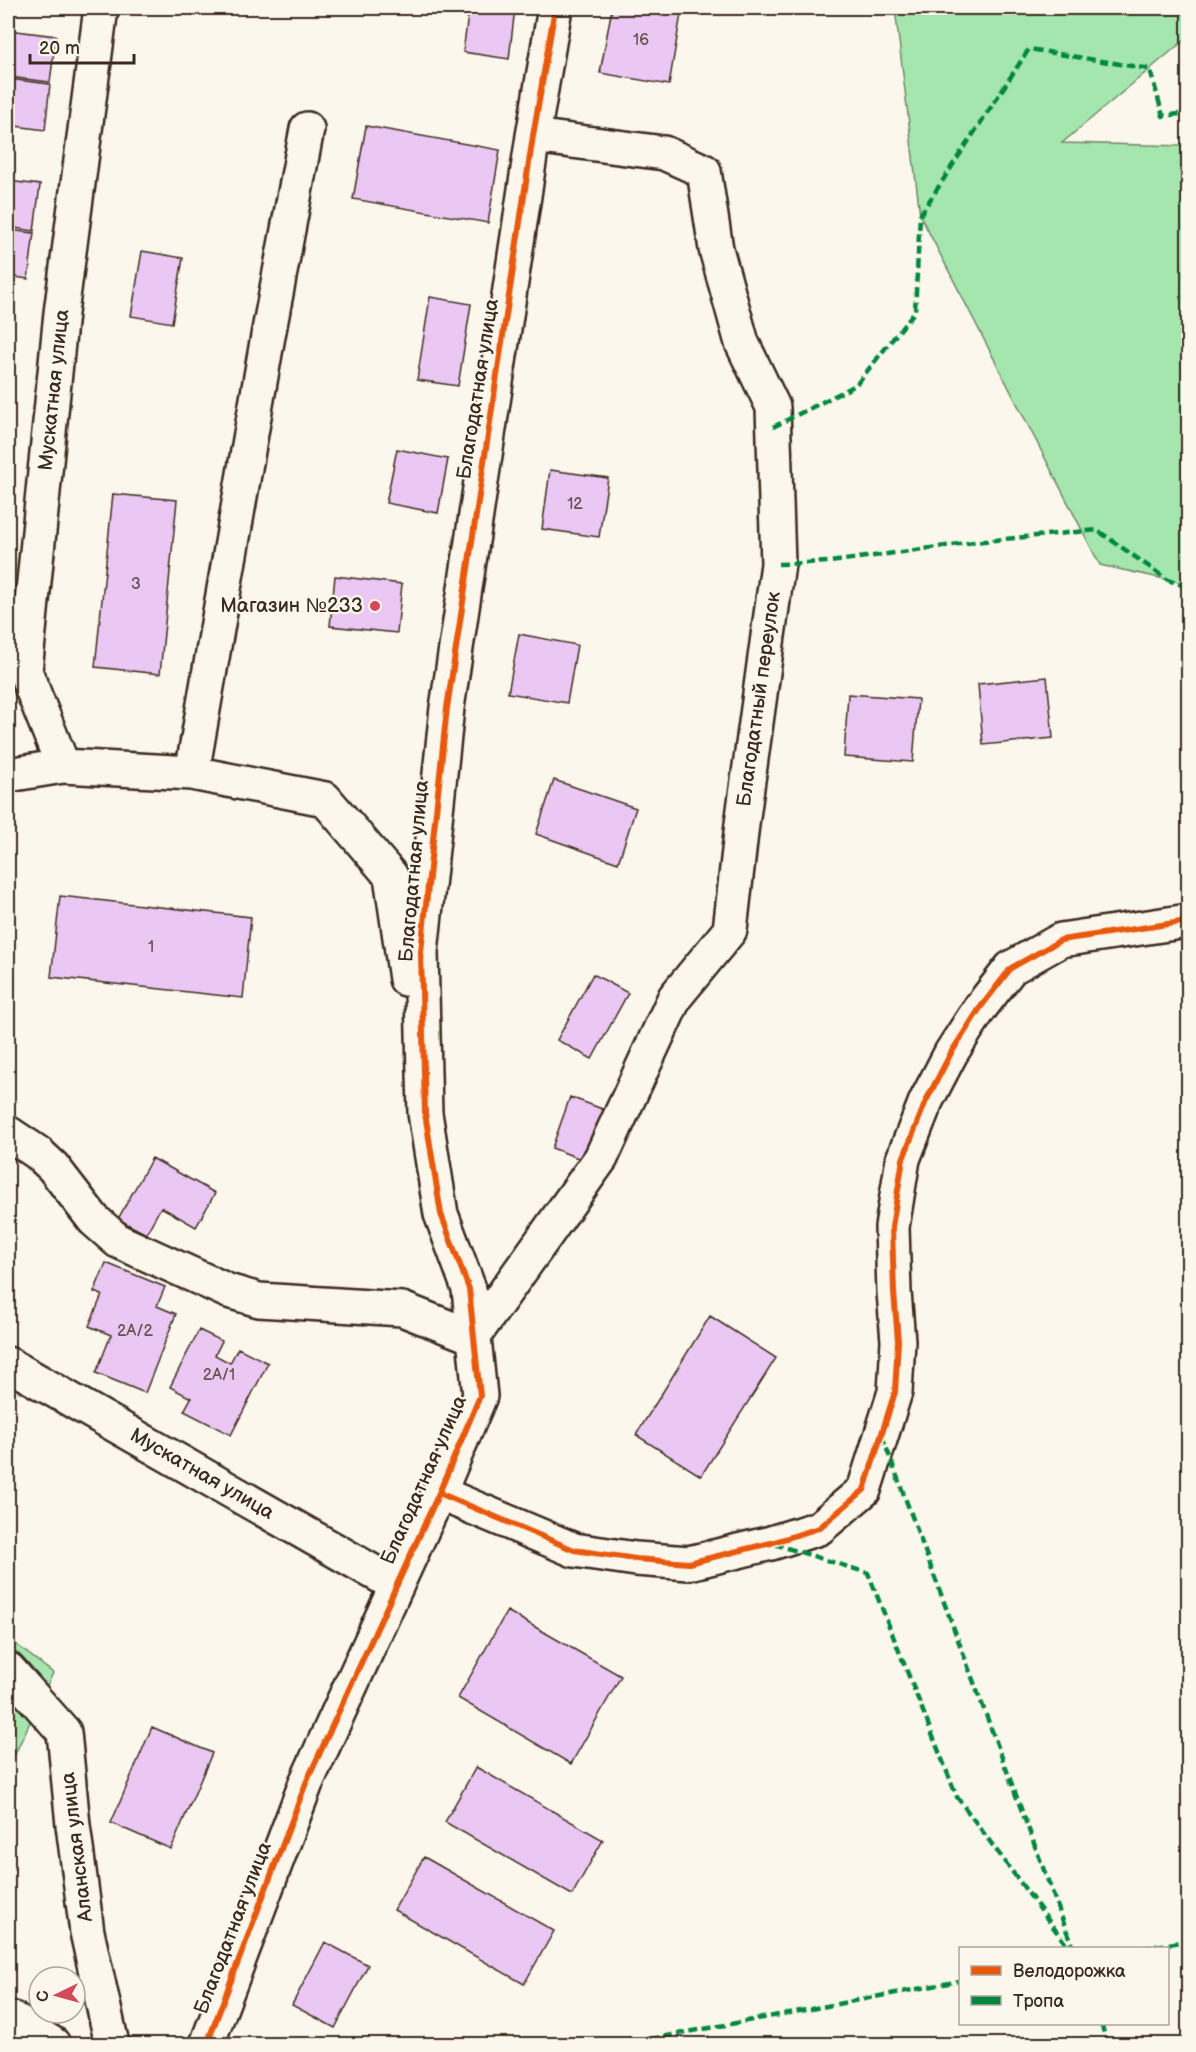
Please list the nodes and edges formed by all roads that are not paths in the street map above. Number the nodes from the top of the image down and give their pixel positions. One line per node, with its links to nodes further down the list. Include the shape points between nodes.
1 (101, 8): 5 (street, Мускатная улица, via 61,313 25,671)
2 (555, 8): 4 (street, Благодатная улица)
3 (307, 129): 6 (street)
4 (533, 136): 9 (street, Благодатная улица, via 439,773 421,952); 11 (street, Благодатный переулок, via 664,153 704,171 716,249 742,343 773,407 778,564 730,930 675,997 601,1158)
5 (63, 766): 6 (street); 7 (street)
6 (192, 773): 9 (street, via 325,799 391,876)
7 (8, 775)
8 (1188, 921): 13 (street, via 1061,940 1030,956 1011,968 951,1053 903,1159 892,1227 898,1341 895,1392 864,1490 819,1528 689,1563 636,1559 574,1550)
9 (426, 1113): 11 (street, Благодатная улица, via 441,1214 468,1289)
10 (8, 1132): 11 (street, via 46,1160 94,1220 118,1240 228,1291 259,1300 402,1309)
11 (473, 1338): 13 (street, Благодатная улица, via 480,1396)
12 (8, 1364): 14 (street, Мускатная улица)
13 (439, 1493): 14 (street, Благодатная улица)
14 (396, 1585): 19 (street, Благодатная улица, via 306,1783)
15 (8, 1669): 18 (street, Аланская улица, via 64,1732 87,1932)
16 (8, 2022): 17 (street, via 11,2018)
17 (53, 2044)
18 (112, 2044)
19 (207, 2044)

